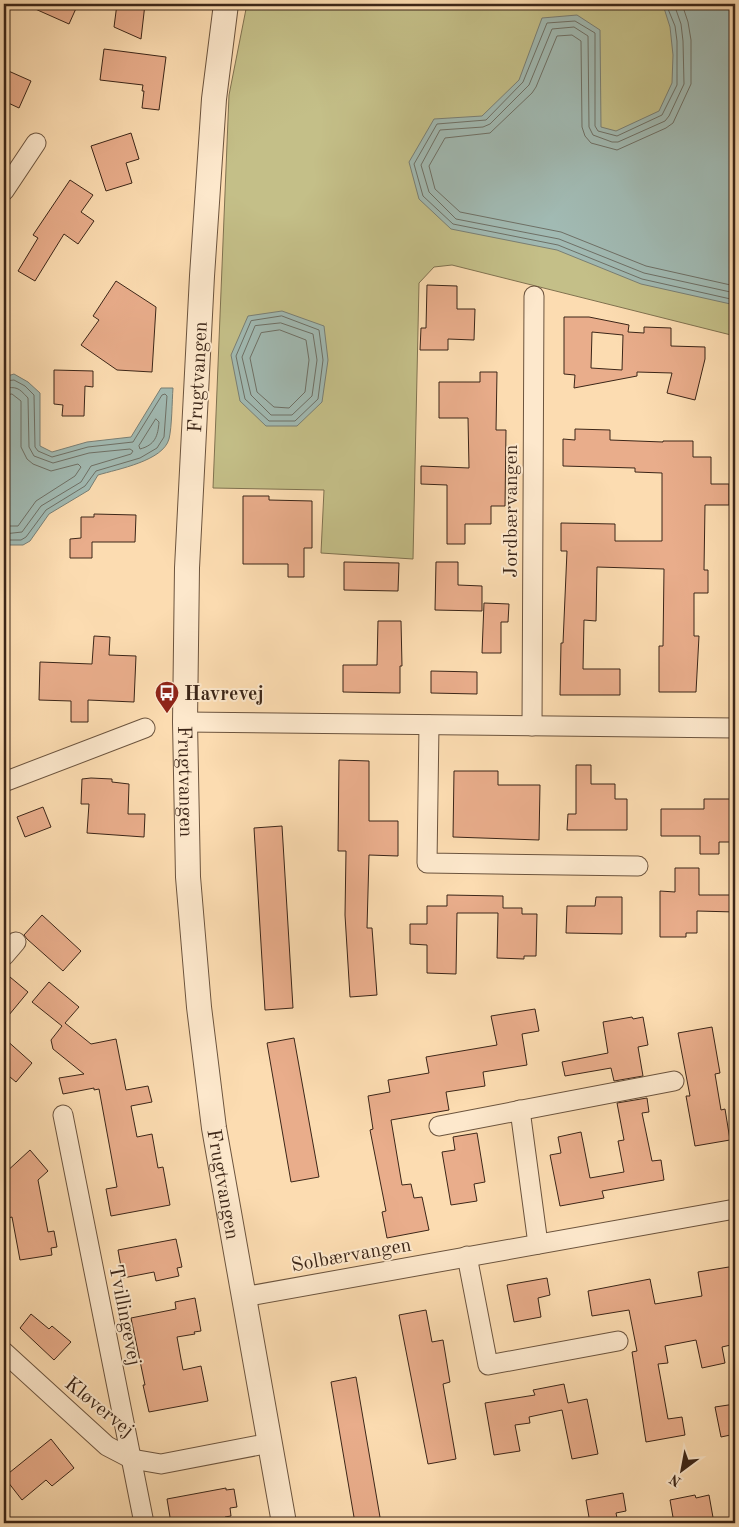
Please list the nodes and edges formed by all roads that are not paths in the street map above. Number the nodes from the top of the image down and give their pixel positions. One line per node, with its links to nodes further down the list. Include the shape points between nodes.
1 (226, 4): 5 (street, Frugtvangen, via 214,100 202,276 187,568)
2 (36, 143): 3 (street)
3 (4, 191)
4 (534, 296): 7 (street, Jordbærvangen)
5 (185, 722): 6 (street); 19 (street, Frugtvangen, via 188,877 199,1007 214,1128)
6 (429, 725): 7 (street); 11 (street, via 427,863)
7 (532, 726): 9 (street)
8 (145, 728): 10 (street)
9 (735, 728)
10 (4, 782)
11 (638, 866)
12 (674, 1081): 13 (street)
13 (520, 1110): 15 (street); 17 (street)
14 (63, 1115): 23 (street, Tvillingevej)
15 (439, 1126)
16 (735, 1209): 17 (street, Solbærvangen)
17 (538, 1244): 18 (street, Solbærvangen)
18 (467, 1256): 19 (street, Solbærvangen); 20 (street, via 488,1365)
19 (243, 1297): 22 (street, Frugtvangen)
20 (618, 1341)
21 (4, 1352): 23 (street, Kløvervej, via 107,1446)
22 (270, 1443): 23 (street, Kløvervej, via 161,1464); 25 (street, Frugtvangen)
23 (132, 1459): 24 (street, Tvillingevej)
24 (144, 1523)
25 (284, 1523)

